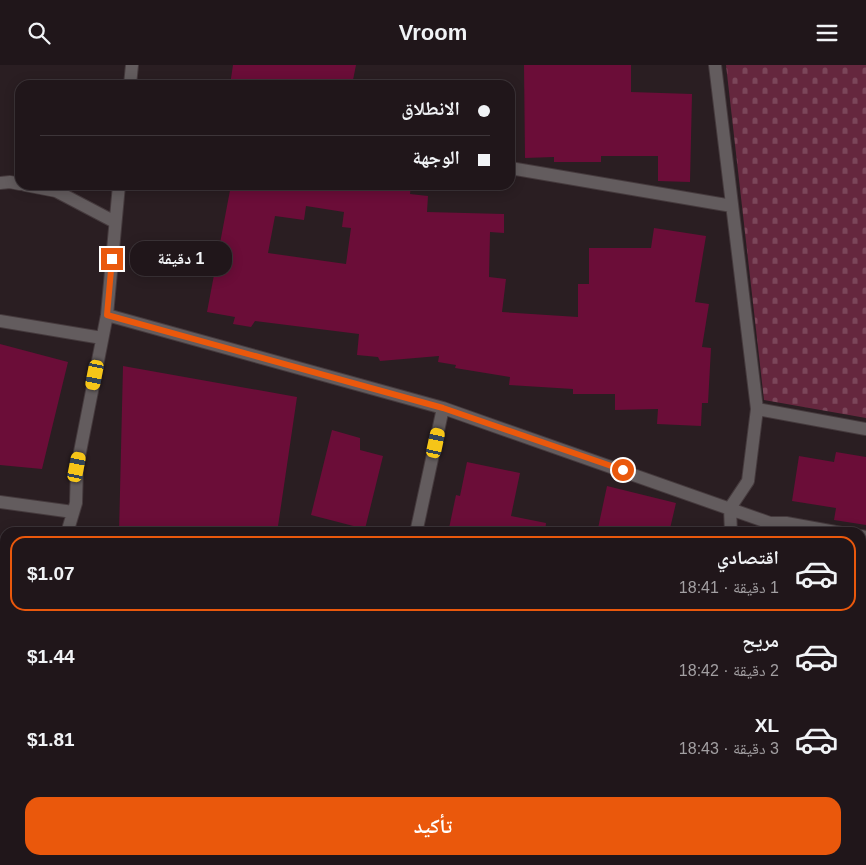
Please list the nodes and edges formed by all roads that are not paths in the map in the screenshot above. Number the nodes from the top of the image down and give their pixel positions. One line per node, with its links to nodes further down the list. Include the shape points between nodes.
1 (132, 65): 3 (street)
2 (715, 65): 9 (street)
3 (130, 80)
4 (515, 169): 9 (street)
5 (0, 183): 6 (street)
6 (15, 183)
7 (51, 190): 10 (street)
8 (118, 190): 10 (street)
9 (732, 206): 15 (street)
10 (115, 222): 11 (street)
11 (107, 315): 13 (street); 14 (street)
12 (0, 321): 13 (street)
13 (102, 338): 19 (street, via 77,467)
14 (443, 408): 18 (street); 21 (street)
15 (757, 409): 16 (street); 18 (street, via 748,481)
16 (866, 429)
17 (0, 502): 19 (street)
18 (730, 508): 22 (street); 23 (street, via 770,523)
19 (73, 513): 20 (street)
20 (69, 527)
21 (417, 527)
22 (731, 527)
23 (808, 527)

